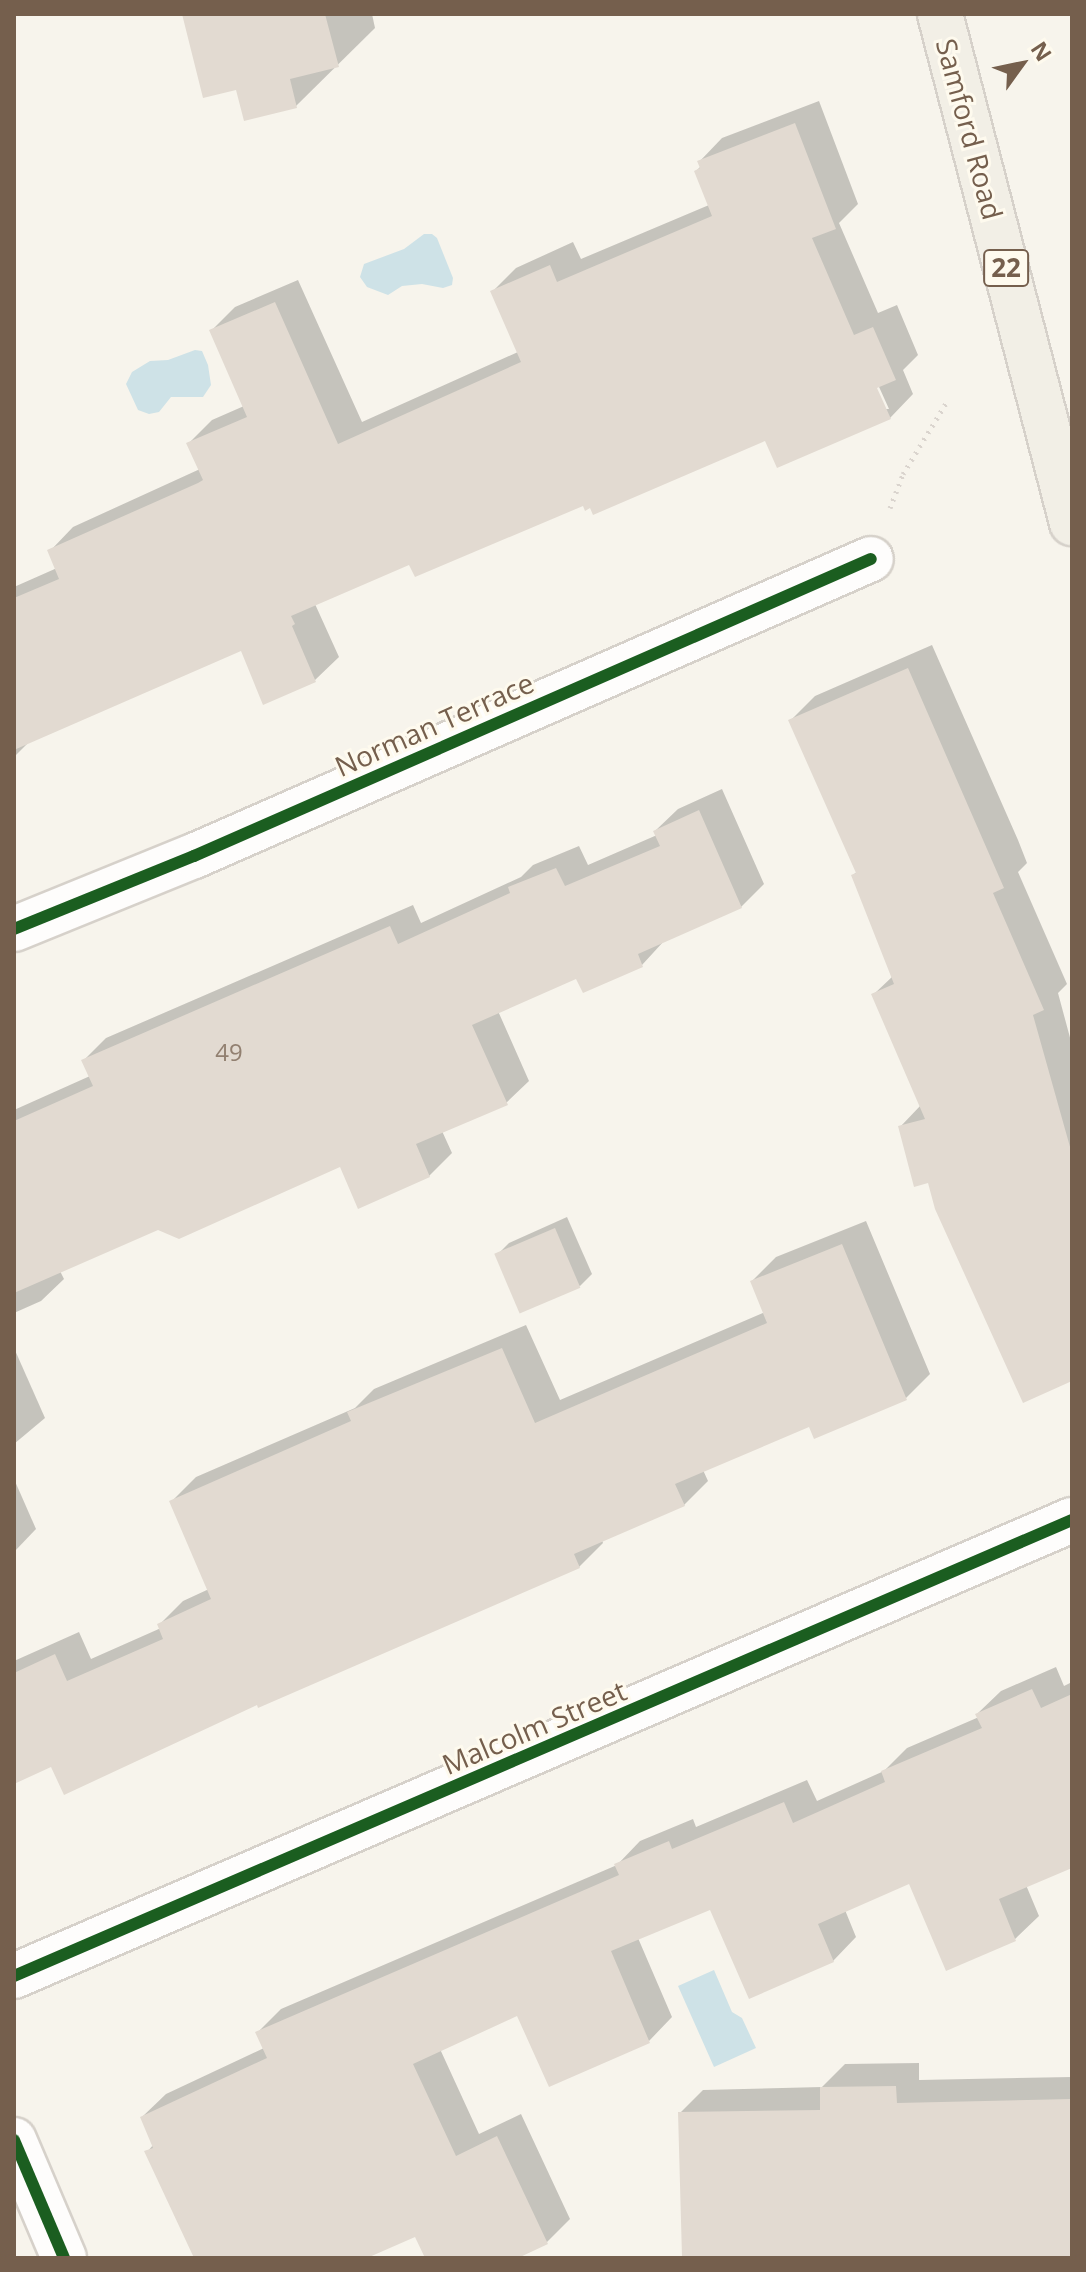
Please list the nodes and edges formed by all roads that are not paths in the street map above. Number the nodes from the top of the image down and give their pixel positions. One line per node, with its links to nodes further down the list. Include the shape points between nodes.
1 (940, 14): 2 (main road, Samford Road / 22)
2 (1072, 523)
3 (871, 559): 4 (street, Norman Terrace, via 194,856)
4 (14, 929)
5 (1072, 1520): 6 (street, Malcolm Street)
6 (14, 1976)
7 (14, 2140): 8 (street)
8 (64, 2258)

